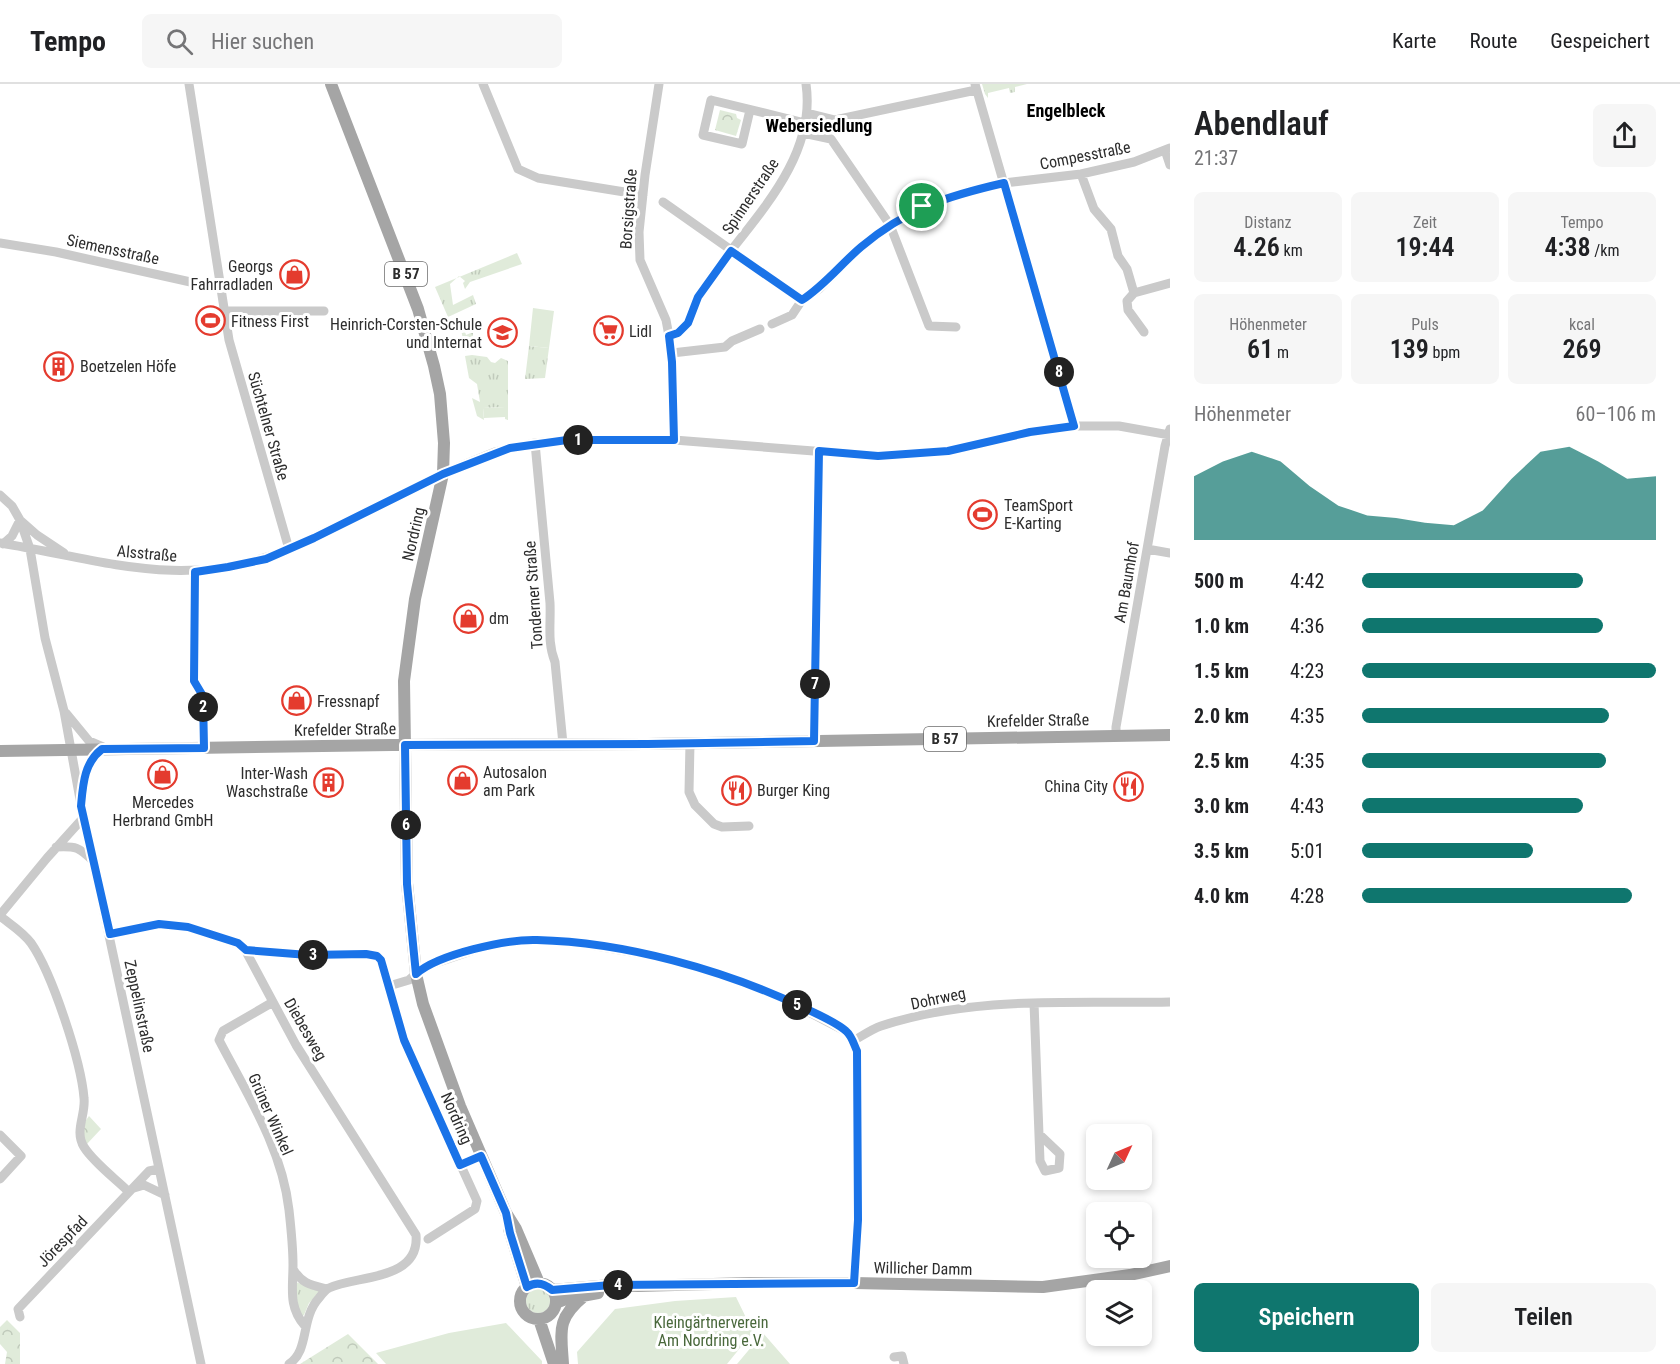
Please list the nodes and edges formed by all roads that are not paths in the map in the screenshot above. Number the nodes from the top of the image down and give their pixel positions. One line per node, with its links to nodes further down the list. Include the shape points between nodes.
1 (189, 84): 19 (street, Süchtelner Straße)
2 (331, 84): 35 (main road, Nordring / B 57, via 424,326 440,393)
3 (483, 84): 13 (street, via 518,169 538,178)
4 (658, 84): 13 (street, Borsigstraße)
5 (806, 84): 8 (street, Spinnerstraße)
6 (976, 87): 8 (street, via 835,120); 12 (street)
7 (750, 110): 7 (street, via 711,100 703,135 742,144); 8 (street)
8 (805, 123): 15 (street, via 831,139); 17 (street, Spinnerstraße, via 784,177)
9 (1168, 149): 10 (street); 11 (street, Compesstraße, via 1134,162)
10 (1170, 165)
11 (1081, 174): 12 (street, Compesstraße); 20 (street, via 1094,209 1111,228)
12 (1004, 183): 15 (street, Compesstraße, via 922,206); 30 (street)
13 (643, 195): 28 (street, Borsigstraße, via 640,260)
14 (663, 202): 17 (street)
15 (890, 225): 21 (street, Compesstraße); 25 (street, via 930,326)
16 (0, 243): 19 (street, Siemensstraße)
17 (731, 251): 21 (street); 28 (street, Spinnerstraße, via 698,297 688,323)
18 (1170, 283): 20 (street)
19 (220, 286): 22 (street, Süchtelner Straße)
20 (1134, 294): 27 (street, via 1126,301 1128,310)
21 (802, 300): 24 (street, Compesstraße, via 792,315)
22 (224, 310): 23 (street); 40 (street, Süchtelner Straße, via 243,395)
23 (324, 311)
24 (772, 324)
25 (956, 327)
26 (760, 329): 29 (street, via 725,347)
27 (1144, 332)
28 (669, 336): 29 (street, Borsigstraße)
29 (672, 353): 32 (street, Borsigstraße)
30 (1074, 426): 31 (street, Alsstraße, via 1119,426); 34 (street, Alsstraße, via 948,451 878,456)
31 (1169, 433): 41 (street, Am Baumhof)
32 (674, 440): 33 (street, Alsstraße); 34 (street, Alsstraße)
33 (535, 443): 35 (street, Alsstraße, via 495,452); 50 (street, Tonderner Straße, via 550,603 550,651 555,662)
34 (819, 451): 48 (street)
35 (443, 474): 40 (street, Alsstraße); 51 (main road, Nordring / B 57, via 407,646)
36 (0, 495): 37 (street)
37 (20, 520): 38 (street, via 12,536); 39 (street, Zeppelinstraße); 43 (street)
38 (2, 543): 39 (street, Alsstraße)
39 (30, 549): 43 (street, Alsstraße); 45 (street, Zeppelinstraße, via 45,638)
40 (289, 549): 44 (street, Alsstraße, via 254,562)
41 (1148, 549): 42 (street); 46 (street, Am Baumhof)
42 (1170, 553)
43 (69, 556): 44 (street, Alsstraße, via 129,568)
44 (195, 572): 52 (street, via 194,681 203,696)
45 (64, 711): 53 (street, via 88,741); 54 (street, Zeppelinstraße)
46 (1116, 735): 47 (main road, Krefelder Straße / B 57); 48 (main road, Krefelder Straße / B 57)
47 (1170, 735)
48 (814, 741): 49 (main road, Krefelder Straße / B 57)
49 (690, 743): 50 (main road, Krefelder Straße / B 57); 58 (street, via 689,792 695,805 714,824)
50 (562, 744): 51 (main road, Krefelder Straße / B 57)
51 (405, 745): 52 (main road, Krefelder Straße); 64 (main road, Nordring, via 407,884)
52 (204, 748): 53 (main road, Krefelder Straße)
53 (107, 749): 54 (main road, Krefelder Straße); 56 (street, via 94,756 86,772)
54 (71, 750): 55 (main road, Krefelder Straße); 56 (street, Zeppelinstraße)
55 (0, 751)
56 (81, 806): 57 (street, Zeppelinstraße)
57 (84, 817): 59 (street); 60 (street, Zeppelinstraße)
58 (749, 826)
59 (56, 847): 60 (street, via 74,846); 61 (street)
60 (94, 862): 62 (street, Zeppelinstraße)
61 (0, 916): 76 (street, via 30,941 44,965 63,1017 84,1098 79,1133 84,1147)
62 (110, 934): 63 (street, via 159,924 188,927 238,943); 74 (street, Zeppelinstraße)
63 (246, 950): 65 (street, Nordring, via 372,955 381,960); 66 (street, Diebesweg)
64 (416, 974): 65 (street); 69 (street, via 424,967 492,944 536,940 585,944 662,957 724,976 810,1011 847,1032); 72 (main road, Nordring, via 440,1056)
65 (389, 986): 73 (street, Nordring, via 404,1040)
66 (273, 1002): 80 (street, Grüner Winkel, via 223,1031 219,1040 270,1139 280,1169 289,1210); 84 (street, Diebesweg, via 416,1235 414,1253 394,1270)
67 (1170, 1002): 68 (street, Dohrweg)
68 (1034, 1003): 69 (street, Dohrweg, via 946,1010 880,1027); 71 (street)
69 (853, 1041): 81 (street, via 857,1051 858,1220)
70 (0, 1135): 75 (street, via 21,1156)
71 (1040, 1135)
72 (481, 1156): 73 (street); 82 (main road, Nordring, via 516,1229)
73 (460, 1165): 78 (street, Nordring, via 477,1201 475,1209)
74 (159, 1169): 76 (street, Jörespfad, via 149,1171); 77 (street, Zeppelinstraße)
75 (0, 1179)
76 (131, 1190): 77 (street, via 144,1185); 88 (street, Jörespfad, via 18,1309)
77 (165, 1195): 92 (street, Zeppelinstraße)
78 (428, 1239)
79 (1170, 1266): 81 (main road, Willicher Damm, via 1043,1287)
80 (293, 1269): 84 (street, via 299,1280 309,1286); 90 (street, Grüner Winkel, via 291,1299)
81 (854, 1283): 83 (main road, Willicher Damm)
82 (533, 1285): 85 (main road, via 544,1284); 89 (main road, via 520,1296 521,1308 528,1316)
83 (638, 1286): 85 (main road, Willicher Damm); 86 (main road, Willicher Damm)
84 (327, 1289): 90 (street, via 309,1312)
85 (552, 1290): 87 (main road)
86 (586, 1295): 87 (main road, Willicher Damm); 95 (main road, via 562,1322)
87 (554, 1308): 89 (main road); 95 (main road, via 551,1326)
88 (20, 1317)
89 (539, 1319): 94 (main road)
90 (305, 1326): 93 (street, via 302,1348)
91 (894, 1357): 96 (street, via 902,1356)
92 (201, 1364)
93 (289, 1364)
94 (554, 1364)
95 (562, 1364)
96 (904, 1364)

